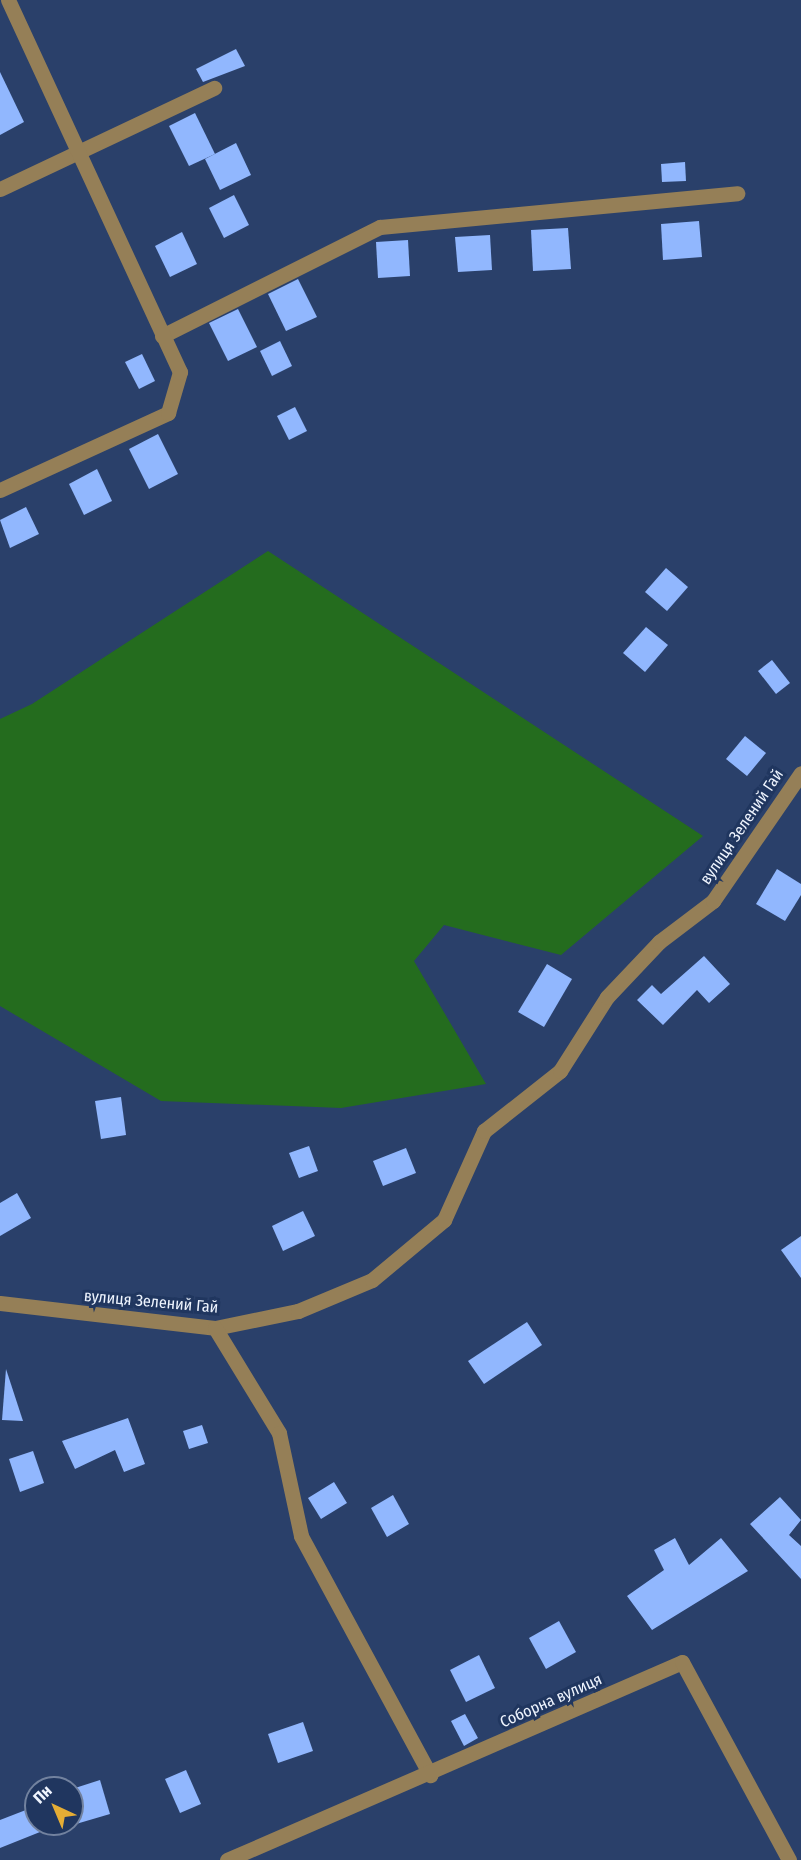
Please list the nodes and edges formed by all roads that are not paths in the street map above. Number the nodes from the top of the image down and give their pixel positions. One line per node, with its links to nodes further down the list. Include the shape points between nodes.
1 (8, 0): 3 (street)
2 (214, 88): 3 (street)
3 (82, 151): 4 (street); 6 (street)
4 (0, 189)
5 (736, 193): 6 (street, via 380,227)
6 (162, 336): 7 (street, via 180,372 168,413)
7 (0, 490)
8 (801, 773): 10 (street, вулиця Зелений Гай, via 713,901 659,942 607,997 560,1071 484,1131 444,1220 372,1280 298,1311)
9 (0, 1303): 10 (street, вулиця Зелений Гай)
10 (215, 1328): 11 (street, via 279,1433 301,1536)
11 (430, 1775): 12 (street, Соборна вулиця); 13 (street, Соборна вулиця, via 682,1662)
12 (230, 1860)
13 (789, 1860)

